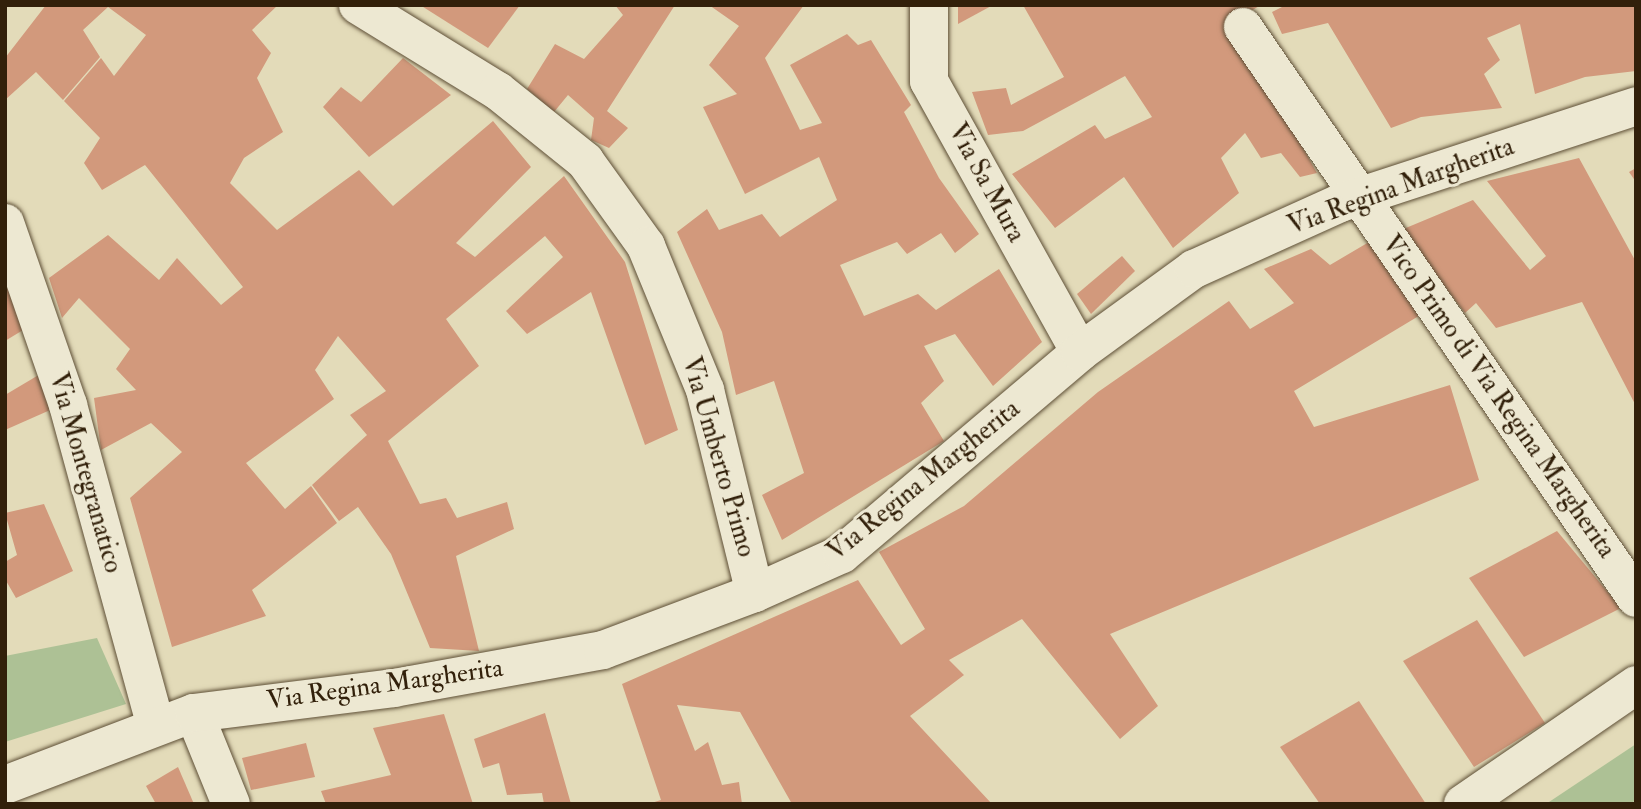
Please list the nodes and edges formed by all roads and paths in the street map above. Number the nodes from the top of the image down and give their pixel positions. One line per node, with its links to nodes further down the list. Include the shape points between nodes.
1 (358, 5): 8 (street, Via Umberto Primo, via 498,91 585,161 646,246 705,390)
2 (929, 5): 7 (street, Via Sa Mura, via 929,81)
3 (1243, 27): 5 (street, Vico Primo di Via Regina Margherita)
4 (1636, 106): 5 (street, Via Regina Margherita)
5 (1359, 196): 7 (street, Via Regina Margherita, via 1194,269); 9 (street, Vico Primo di Via Regina Margherita)
6 (5, 223): 12 (street, Via Montegranatico, via 68,405)
7 (1080, 352): 8 (street, Via Regina Margherita, via 842,554)
8 (755, 593): 11 (street, Via Regina Margherita, via 603,650 394,688)
9 (1636, 598)
10 (1636, 685): 15 (street)
11 (194, 713): 12 (street, Via Regina Margherita); 14 (street)
12 (156, 726): 13 (street, Via Regina Margherita)
13 (5, 785)
14 (231, 804)
15 (1463, 804)

